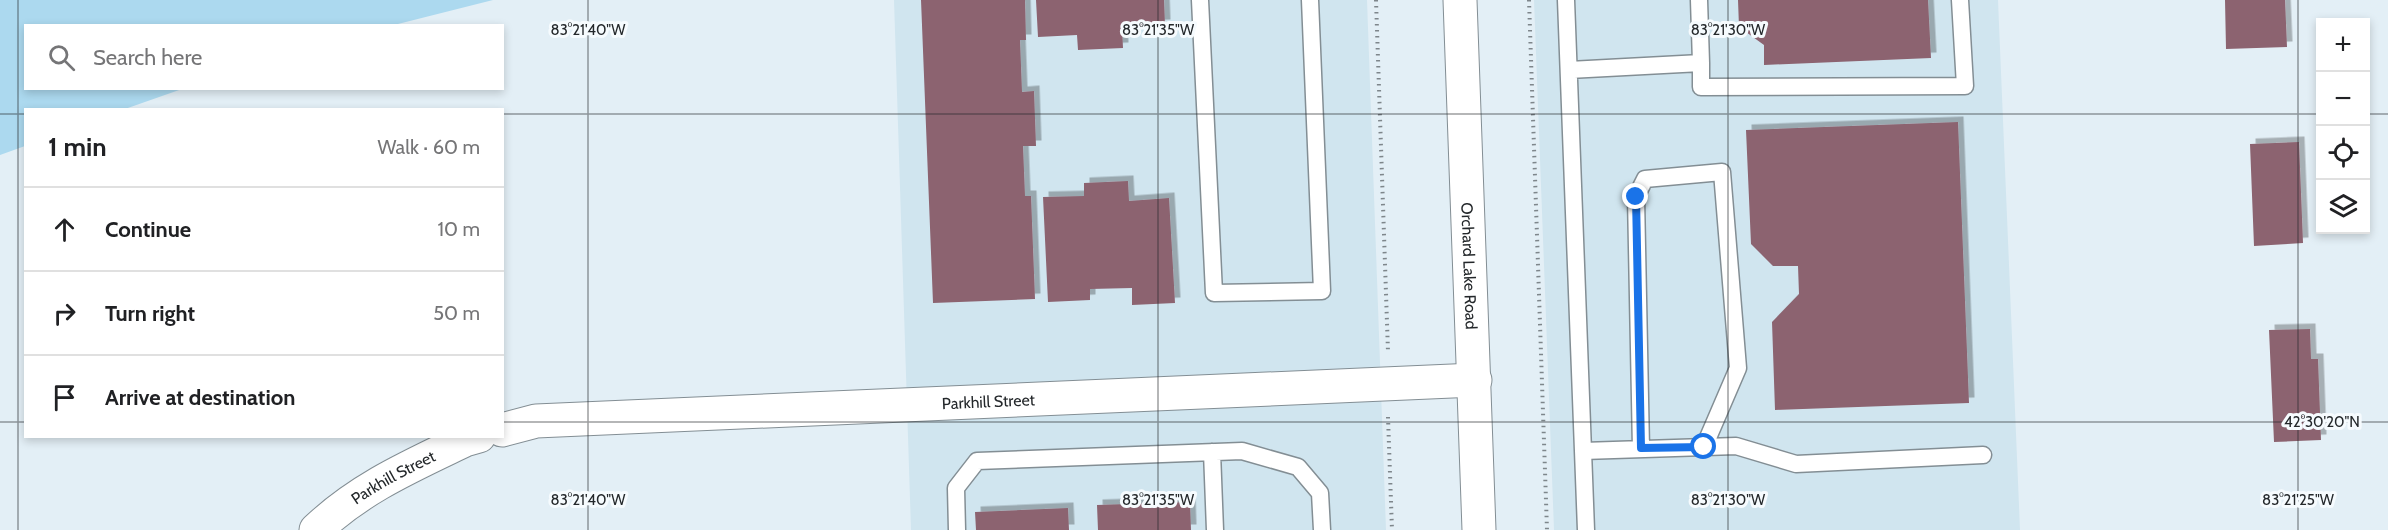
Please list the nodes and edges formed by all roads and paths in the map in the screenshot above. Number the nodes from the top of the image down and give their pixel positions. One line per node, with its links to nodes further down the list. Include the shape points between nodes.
1 (1200, 0): 2 (lane, via 1214,293 1322,291)
2 (1310, 0)
3 (1376, 0): 12 (path)
4 (1460, 0): 11 (street, Orchard Lake Road)
5 (1529, 0): 26 (path)
6 (1566, 0): 10 (lane)
7 (1699, 0): 9 (lane)
8 (1960, 0): 9 (lane, via 1965,86 1701,87)
9 (1701, 63): 10 (lane)
10 (1569, 70): 17 (lane)
11 (1475, 380): 12 (street, Parkhill Street); 25 (street, Orchard Lake Road)
12 (1389, 384): 13 (street, Parkhill Street, via 536,421); 24 (path)
13 (504, 429)
14 (472, 438): 20 (street, Parkhill Street, via 382,480 332,514)
15 (1704, 447): 16 (lane); 16 (lane, via 1738,368 1722,172 1645,178 1636,197); 19 (lane, via 1736,446 1796,464)
16 (1641, 448): 17 (lane)
17 (1583, 451): 27 (lane)
18 (1212, 452): 21 (lane, via 977,461 956,489); 22 (lane); 23 (lane, via 1242,451 1298,467 1320,493)
19 (1983, 455)
20 (316, 530)
21 (957, 530)
22 (1215, 530)
23 (1322, 530)
24 (1392, 530)
25 (1479, 530)
26 (1547, 530)
27 (1586, 530)

